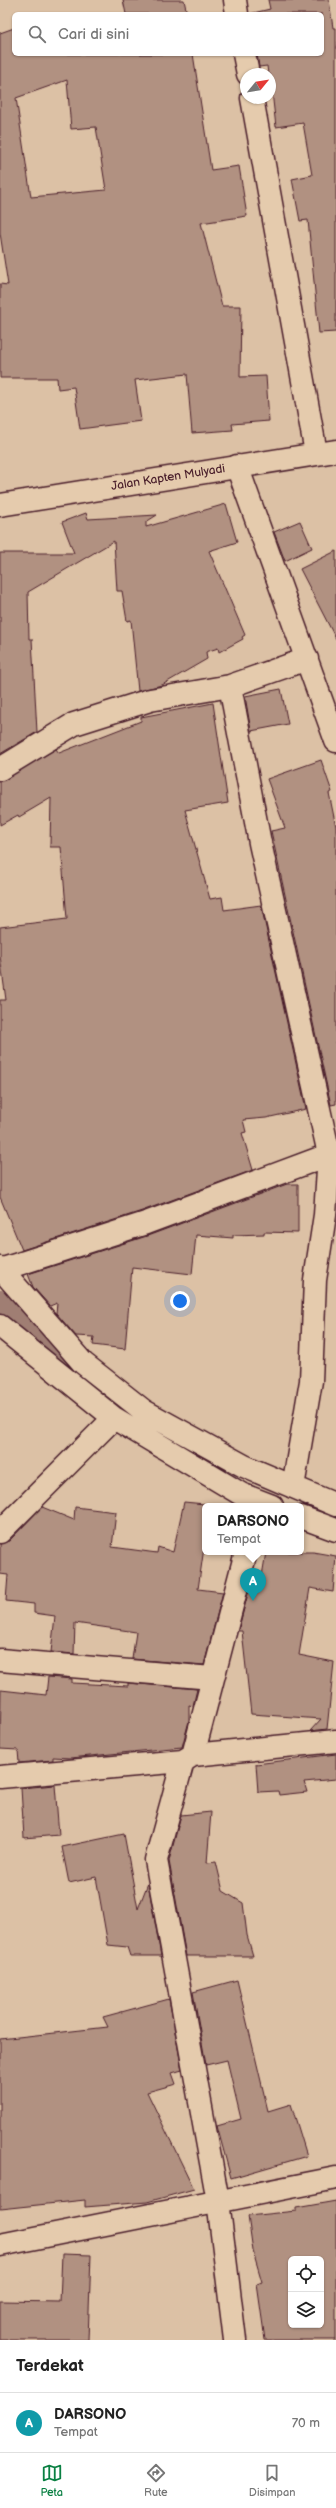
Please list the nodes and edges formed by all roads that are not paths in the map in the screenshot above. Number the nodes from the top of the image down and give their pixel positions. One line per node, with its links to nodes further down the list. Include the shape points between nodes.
1 (235, 0): 2 (street)
2 (237, 12)
3 (244, 56): 4 (street)
4 (247, 68)
5 (253, 104): 6 (street)
6 (326, 452): 7 (street, Jalan Kapten Mulyadi)
7 (237, 466): 8 (street, Jalan Kapten Mulyadi); 9 (street)
8 (0, 505)
9 (307, 659): 10 (street); 11 (street)
10 (230, 686): 12 (street, via 150,700 74,724); 13 (street, via 260,844)
11 (336, 741)
12 (0, 769)
13 (333, 1153): 14 (street, via 146,1223); 17 (street, via 315,1280 311,1381)
14 (0, 1269): 17 (street, via 83,1363 144,1411 244,1466)
15 (0, 1326): 16 (street)
16 (114, 1418): 18 (street); 23 (street)
17 (293, 1487): 20 (street)
18 (242, 1500): 19 (street)
19 (257, 1503)
20 (336, 1505)
21 (304, 1518): 22 (street)
22 (336, 1530)
23 (0, 1532)
24 (245, 1555): 26 (street)
25 (0, 1660): 26 (street)
26 (212, 1678): 28 (street)
27 (336, 1741): 28 (street)
28 (188, 1758): 29 (street); 31 (street, via 156,1860)
29 (0, 1777)
30 (336, 2178): 31 (street)
31 (218, 2201): 32 (street); 33 (street)
32 (0, 2245)
33 (235, 2340)

